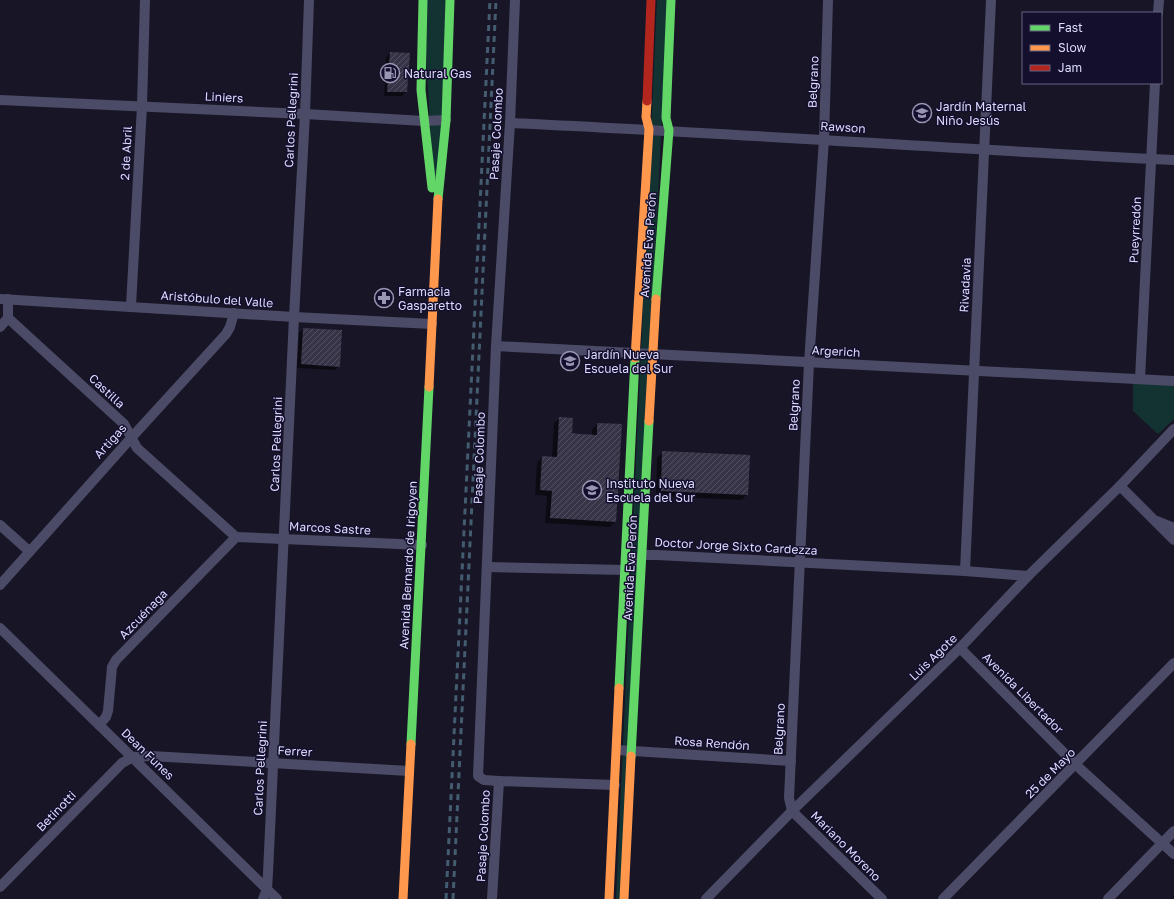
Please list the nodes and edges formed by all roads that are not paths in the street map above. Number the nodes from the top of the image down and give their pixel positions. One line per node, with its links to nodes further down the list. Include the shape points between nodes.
1 (145, 0): 14 (street, 2 de Abril)
2 (309, 0): 15 (street, Carlos Pellegrini)
3 (424, 0): 17 (street, via 421,90)
4 (450, 0): 16 (street)
5 (515, 0): 18 (street, Pasaje Colombo)
6 (651, 0): 19 (street, Avenida Eva Perón, via 646,118)
7 (671, 0): 20 (street, Avenida Eva Perón, via 666,118)
8 (828, 0): 21 (street, Belgrano)
9 (991, 0): 22 (street, Rivadavia)
10 (1159, 0): 11 (street)
11 (1158, 12)
12 (1155, 84): 23 (street, Pueyrredón)
13 (0, 100): 14 (street, Liniers)
14 (142, 106): 15 (street, Liniers); 27 (street, 2 de Abril)
15 (305, 114): 17 (street, Liniers); 29 (street, Carlos Pellegrini)
16 (446, 120): 17 (street, Liniers); 25 (street)
17 (424, 121): 25 (street)
18 (510, 123): 19 (street, Rawson); 33 (street, Pasaje Colombo)
19 (649, 129): 20 (street, Rawson); 34 (street, Avenida Eva Perón)
20 (669, 130): 21 (street, Rawson); 35 (street, Avenida Eva Perón)
21 (824, 139): 22 (street, Rawson); 36 (street, Belgrano)
22 (984, 151): 23 (street, Rawson); 37 (street, Rivadavia)
23 (1152, 159): 24 (street, Rawson); 38 (street, Pueyrredón)
24 (1174, 160)
25 (436, 231): 31 (street, Avenida Bernardo de Irigoyen)
26 (4, 299): 27 (street, Aristóbulo del Valle); 30 (street)
27 (131, 306): 28 (street, Aristóbulo del Valle)
28 (234, 313): 29 (street, Aristóbulo del Valle); 41 (street, Artigas, via 226,334)
29 (294, 317): 31 (street, Aristóbulo del Valle); 47 (street, Carlos Pellegrini)
30 (8, 318): 32 (street); 41 (street, Castilla, via 124,424)
31 (432, 324): 49 (street, Avenida Bernardo de Irigoyen)
32 (0, 327)
33 (496, 346): 34 (street, Argerich); 53 (street, Pasaje Colombo)
34 (635, 354): 35 (street, Argerich); 54 (street, Avenida Eva Perón)
35 (652, 355): 36 (street, Argerich); 51 (street, Avenida Eva Perón)
36 (809, 363): 37 (street, Argerich); 52 (street, Belgrano)
37 (974, 371): 38 (street, Argerich); 55 (street, Rivadavia)
38 (1140, 379): 39 (street, Argerich)
39 (1174, 381)
40 (1174, 429): 42 (street, Luis Agote)
41 (132, 436): 46 (street, Castilla, via 137,448); 50 (street, Artigas)
42 (1120, 486): 43 (street); 56 (street, Luis Agote)
43 (1154, 519): 45 (street); 48 (street)
44 (0, 525): 50 (street)
45 (1174, 528)
46 (236, 537): 47 (street, Marcos Sastre); 61 (street, Azcuénaga, via 116,660 112,667 108,711)
47 (285, 539): 49 (street, Marcos Sastre); 66 (street, Carlos Pellegrini)
48 (1174, 540)
49 (422, 546): 68 (street, Avenida Bernardo de Irigoyen)
50 (29, 551): 57 (street, Artigas)
51 (643, 555): 52 (street, Doctor Jorge Sixto Cardezza); 54 (street, Doctor Jorge Sixto Cardezza); 63 (street, Avenida Eva Perón)
52 (800, 562): 55 (street, Doctor Jorge Sixto Cardezza); 65 (street, Belgrano)
53 (487, 567): 54 (street); 69 (street, Pasaje Colombo, via 478,776 484,780)
54 (625, 570): 62 (street, Avenida Eva Perón)
55 (965, 571): 56 (street, Doctor Jorge Sixto Cardezza)
56 (1028, 576): 59 (street, Luis Agote)
57 (0, 585)
58 (0, 628): 61 (street, Dean Funes)
59 (960, 648): 67 (street, Avenida Libertador); 71 (street, Luis Agote)
60 (1174, 663): 67 (street, 25 de Mayo)
61 (100, 725): 64 (street, Dean Funes)
62 (617, 750): 63 (street, Rosa Rendón); 70 (street, Avenida Eva Perón)
63 (632, 750): 65 (street, Rosa Rendón); 81 (street, Avenida Eva Perón)
64 (133, 757): 66 (street, Ferrer); 75 (street, Betinotti, via 122,762); 76 (street, Dean Funes)
65 (791, 761): 71 (street, Belgrano, via 789,798)
66 (273, 763): 68 (street, Ferrer); 76 (street, Carlos Pellegrini)
67 (1076, 764): 73 (street, Avenida Libertador); 84 (street, 25 de Mayo)
68 (409, 771): 78 (street, Avenida Bernardo de Irigoyen)
69 (499, 780): 70 (street); 79 (street, Pasaje Colombo)
70 (615, 785): 80 (street, Avenida Eva Perón)
71 (792, 811): 82 (street, Luis Agote); 83 (street, Mariano Moreno)
72 (1174, 831): 73 (street)
73 (1162, 842): 74 (street, Avenida Libertador); 85 (street)
74 (1174, 854)
75 (0, 887)
76 (265, 894): 77 (street, Dean Funes)
77 (277, 899)
78 (403, 899)
79 (492, 899)
80 (609, 899)
81 (624, 899)
82 (706, 899)
83 (882, 899)
84 (943, 899)
85 (1108, 899)

